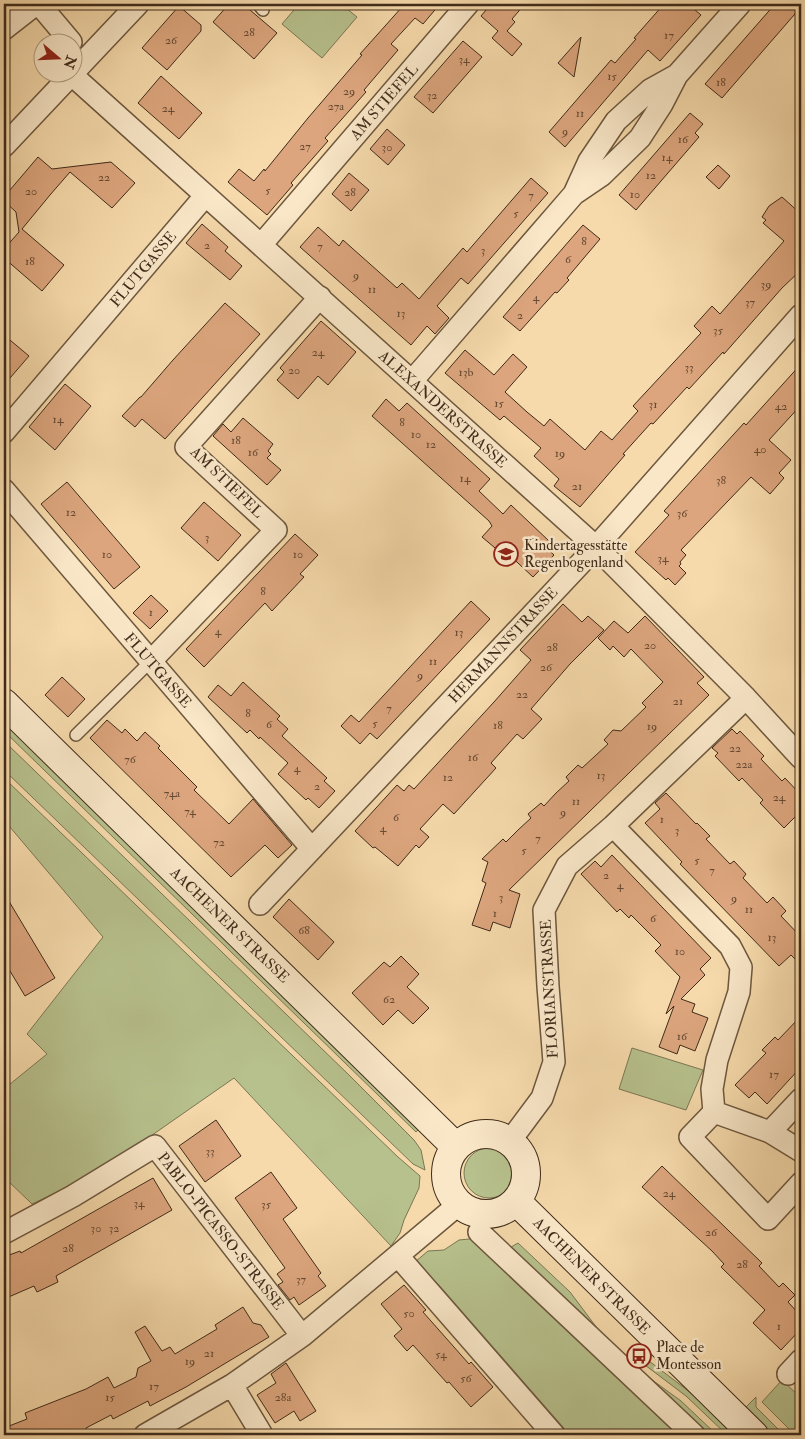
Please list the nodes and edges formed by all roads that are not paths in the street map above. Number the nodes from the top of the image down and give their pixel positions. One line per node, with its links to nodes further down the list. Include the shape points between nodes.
1 (38, 4): 5 (street); 6 (street, ALEXANDERSTRASSE)
2 (138, 4): 7 (street)
3 (468, 4): 14 (street, AM STIEFEL)
4 (740, 4): 9 (street)
5 (4, 29)
6 (58, 32)
7 (82, 49)
8 (82, 63): 13 (street, ALEXANDERSTRASSE)
9 (678, 75): 12 (street, via 640,138 602,175); 12 (street, via 650,90 616,121 588,161)
10 (54, 82): 11 (street)
11 (4, 146)
12 (574, 194): 17 (street)
13 (205, 196): 14 (street, ALEXANDERSTRASSE); 18 (street, FLUTGASSE)
14 (262, 245): 15 (street, ALEXANDERSTRASSE)
15 (320, 297): 17 (street, ALEXANDERSTRASSE); 21 (street, AM STIEFEL, via 186,447 276,530)
16 (801, 315): 20 (street, HERMANNSTRASSE)
17 (412, 381): 20 (street, ALEXANDERSTRASSE)
18 (4, 432)
19 (4, 490): 21 (street, FLUTGASSE)
20 (596, 546): 22 (street, ALEXANDERSTRASSE); 27 (street, HERMANNSTRASSE)
21 (150, 662): 24 (lane); 27 (street, FLUTGASSE)
22 (746, 698): 25 (street, ALEXANDERSTRASSE); 26 (street, FLORIANSTRASSE)
23 (4, 702): 33 (main road, AACHENER STRASSE)
24 (76, 735)
25 (801, 758)
26 (613, 826): 30 (street, via 730,946 741,967 739,992 717,1060 712,1089); 32 (street, FLORIANSTRASSE, via 567,866 544,910 554,1062 542,1098)
27 (312, 849): 28 (street, HERMANNSTRASSE)
28 (260, 904)
29 (801, 1099): 31 (street)
30 (714, 1112): 31 (street); 35 (street, via 690,1138 768,1219)
31 (770, 1132): 34 (street)
32 (510, 1141): 33 (main road, via 497,1135 482,1134 468,1138); 36 (main road, via 520,1151 526,1170 523,1190)
33 (456, 1147): 37 (main road, via 448,1160 446,1176 450,1191)
34 (801, 1151)
35 (801, 1183)
36 (516, 1201): 37 (main road, via 506,1209 488,1214 470,1211); 47 (main road, AACHENER STRASSE)
37 (459, 1204): 40 (street)
38 (479, 1232): 46 (street)
39 (4, 1233): 41 (street, PABLO-PICASSO-STRASSE, via 155,1146)
40 (398, 1256): 41 (street); 45 (street)
41 (302, 1336): 42 (street)
42 (232, 1385): 43 (street); 44 (street)
43 (145, 1435)
44 (262, 1435)
45 (554, 1435)
46 (694, 1435)
47 (754, 1435)

